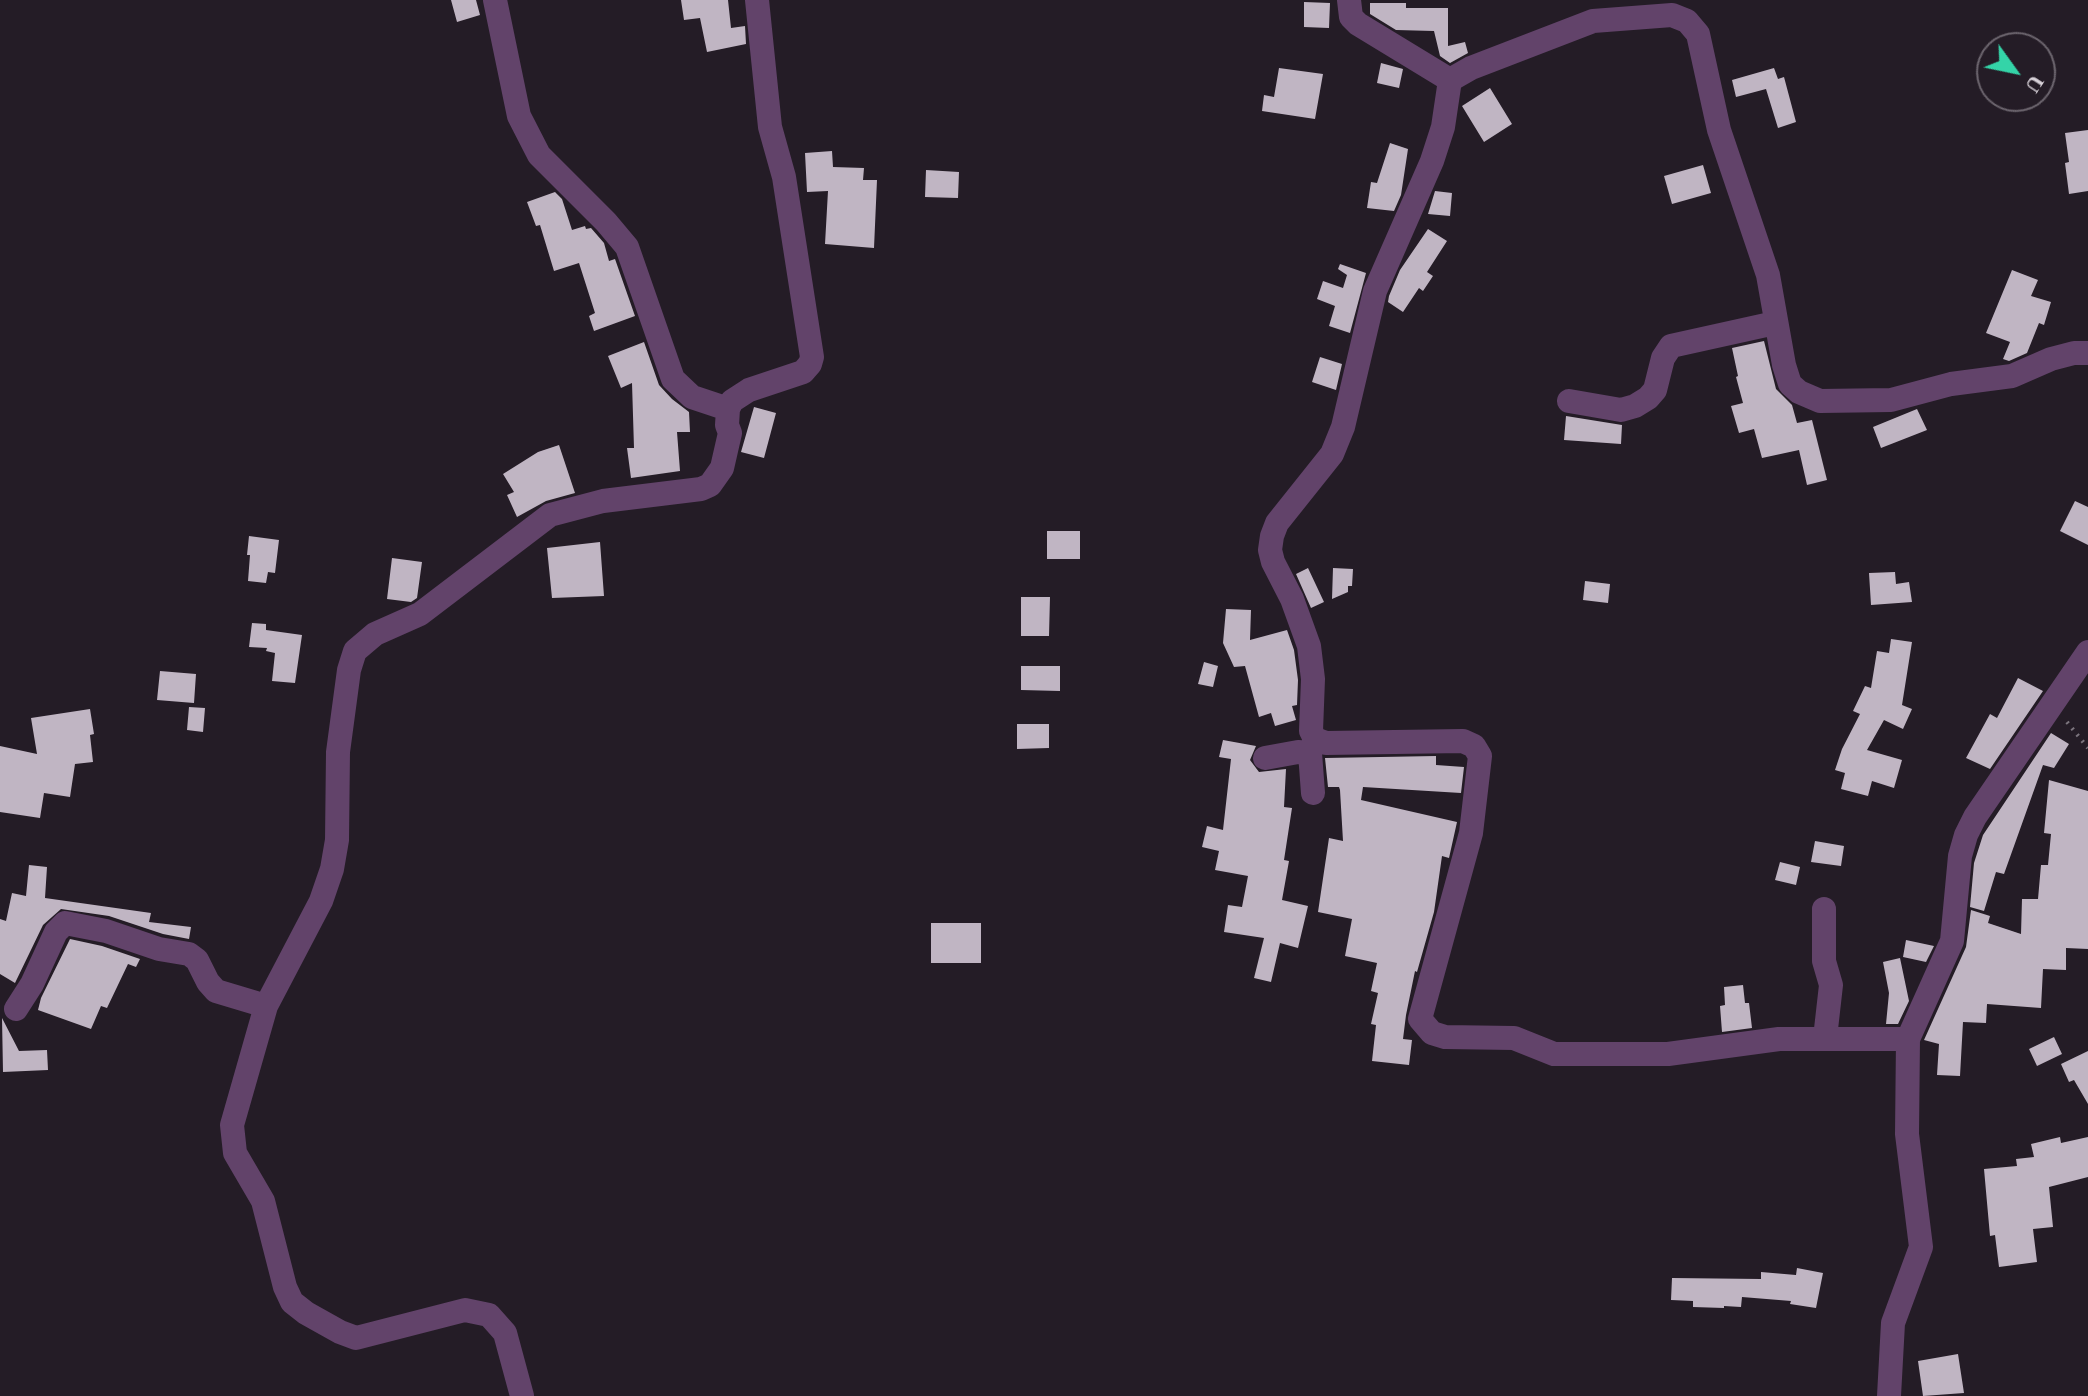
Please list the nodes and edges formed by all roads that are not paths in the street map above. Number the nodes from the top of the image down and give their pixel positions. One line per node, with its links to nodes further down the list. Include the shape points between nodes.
1 (495, 0): 8 (street, via 519,116 539,155 627,247 673,379 692,397)
2 (757, 0): 8 (street, via 770,127 784,177 812,357 803,372 738,396)
3 (1349, 0): 4 (street, via 1351,17 1358,24)
4 (1450, 80): 5 (street, via 1593,21 1672,15 1687,21 1698,34 1719,130 1768,275); 10 (street, via 1432,161 1375,291 1343,427 1332,454 1272,536 1273,562 1309,646)
5 (1775, 323): 6 (street, via 1790,384 1820,401 1891,400 1951,384 2012,376 2051,359); 7 (street, via 1671,346 1655,390 1635,406 1621,410)
6 (2088, 353)
7 (1569, 401)
8 (728, 409): 14 (street, via 730,433 722,468 710,485 550,515 420,614 367,639 355,651 338,752 332,869)
9 (2088, 652): 17 (street, via 1966,835 1952,941)
10 (1313, 746): 11 (street); 12 (street); 16 (street, via 1463,741 1478,751 1471,833 1420,1019 1432,1033 1514,1038 1554,1054 1668,1054)
11 (1265, 758)
12 (1313, 793)
13 (1824, 909): 16 (street, via 1824,961 1831,985)
14 (266, 1006): 15 (street, via 216,991 189,954 65,923); 18 (street, via 232,1125 235,1153 263,1201 292,1302 356,1338 465,1310 489,1315 505,1333)
15 (16, 1009)
16 (1825, 1038): 17 (street)
17 (1908, 1039): 19 (street, via 1907,1134 1921,1247 1893,1323)
18 (522, 1396)
19 (1889, 1396)

